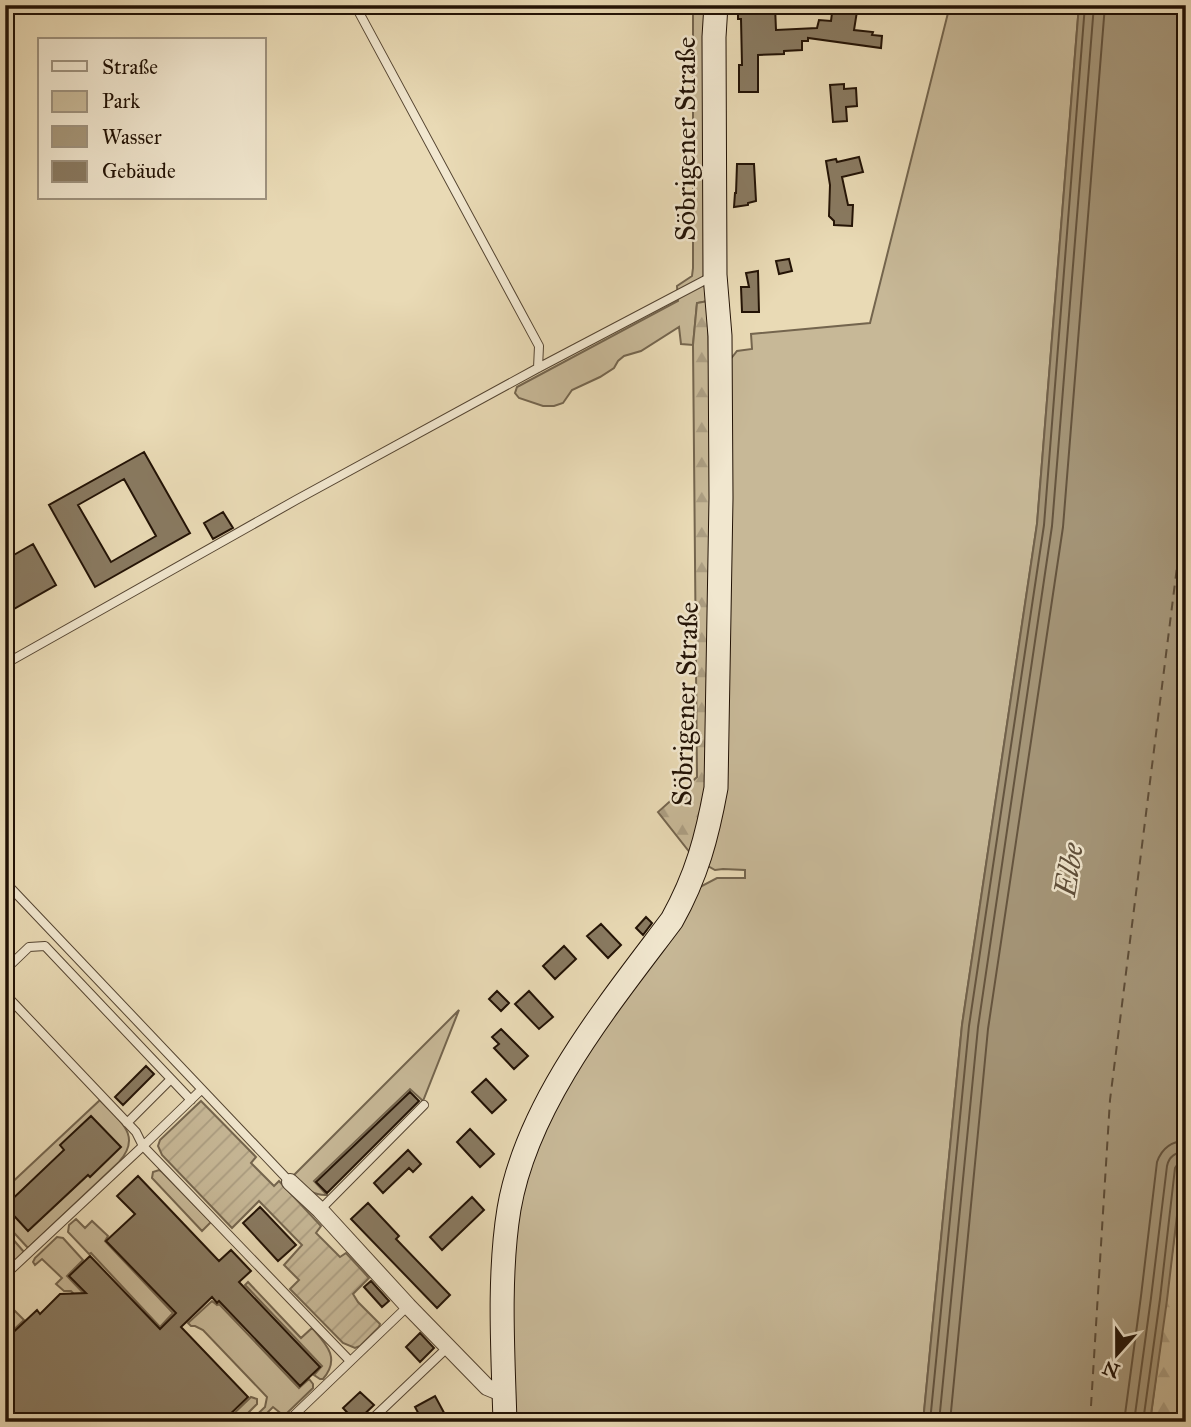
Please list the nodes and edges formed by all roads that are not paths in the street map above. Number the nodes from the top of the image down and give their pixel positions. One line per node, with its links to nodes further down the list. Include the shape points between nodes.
1 (355, 5): 4 (lane, via 539,346)
2 (716, 5): 3 (street, Söbrigener Straße)
3 (715, 275): 4 (lane); 21 (street, Söbrigener Straße, via 721,485 716,788 708,832 679,908 561,1077 524,1152 509,1210 503,1264)
4 (538, 368): 5 (lane)
5 (5, 664)
6 (5, 882): 10 (lane)
7 (5, 970): 9 (lane, via 29,947 45,946)
8 (5, 994): 13 (lane)
9 (171, 1079): 11 (lane); 13 (lane)
10 (201, 1090): 11 (lane); 15 (lane)
11 (191, 1100): 14 (lane)
12 (424, 1105): 16 (lane)
13 (127, 1123): 14 (lane)
14 (143, 1146): 17 (lane); 20 (lane)
15 (290, 1182): 16 (street)
16 (320, 1210): 18 (street)
17 (5, 1275)
18 (408, 1306): 19 (street); 20 (lane)
19 (448, 1347): 21 (street, via 487,1387); 23 (lane)
20 (349, 1361): 22 (lane)
21 (504, 1394): 24 (street, Söbrigener Straße)
22 (287, 1422)
23 (369, 1422)
24 (505, 1422)

